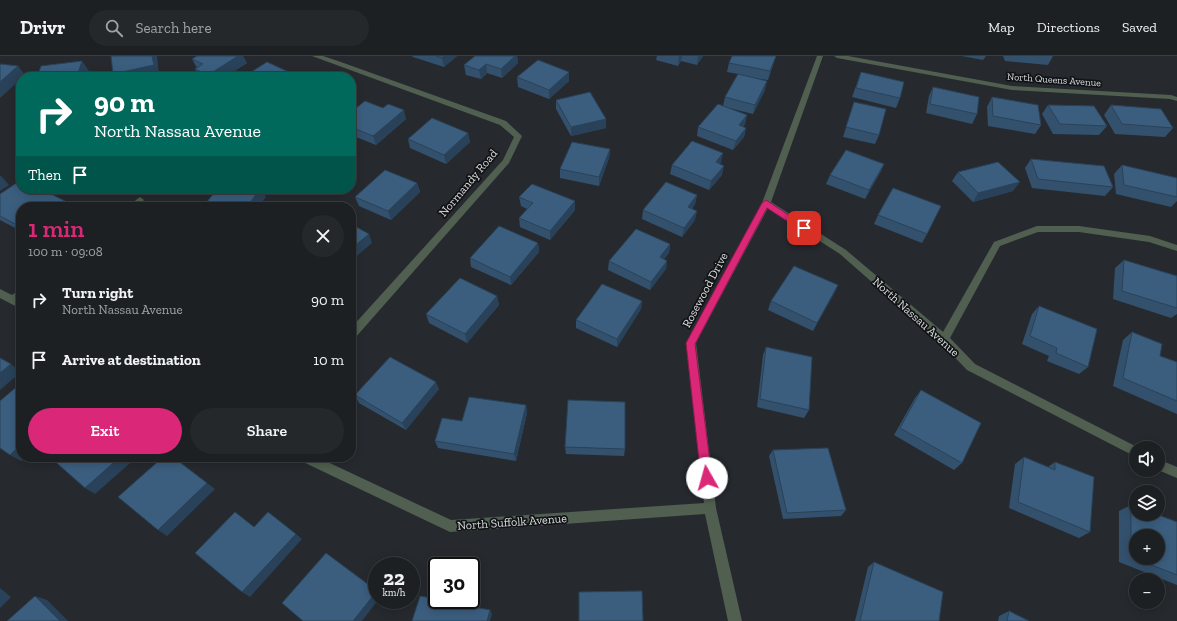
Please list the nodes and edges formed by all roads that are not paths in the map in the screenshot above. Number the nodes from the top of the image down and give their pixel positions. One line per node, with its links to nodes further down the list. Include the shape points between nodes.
1 (315, 56): 11 (street, Normandy Road, via 503,123 518,136 506,161)
2 (820, 56): 7 (street, Rosewood Drive)
3 (837, 56): 4 (street, North Queens Avenue, via 1012,88 1163,96)
4 (1177, 99)
5 (140, 200): 6 (street)
6 (137, 202)
7 (766, 203): 12 (street, North Nassau Avenue, via 843,252); 17 (street, Rosewood Drive, via 691,343)
8 (1177, 248): 12 (street, via 1150,238 1079,229 1037,229 997,244)
9 (0, 293): 10 (street)
10 (16, 301)
11 (356, 329)
12 (944, 338): 13 (street, North Nassau Avenue, via 971,367)
13 (1129, 448)
14 (315, 462): 17 (street, North Suffolk Avenue, via 450,526)
15 (1165, 467): 16 (street)
16 (1177, 473)
17 (710, 508): 18 (street, Rosewood Drive)
18 (735, 621)

